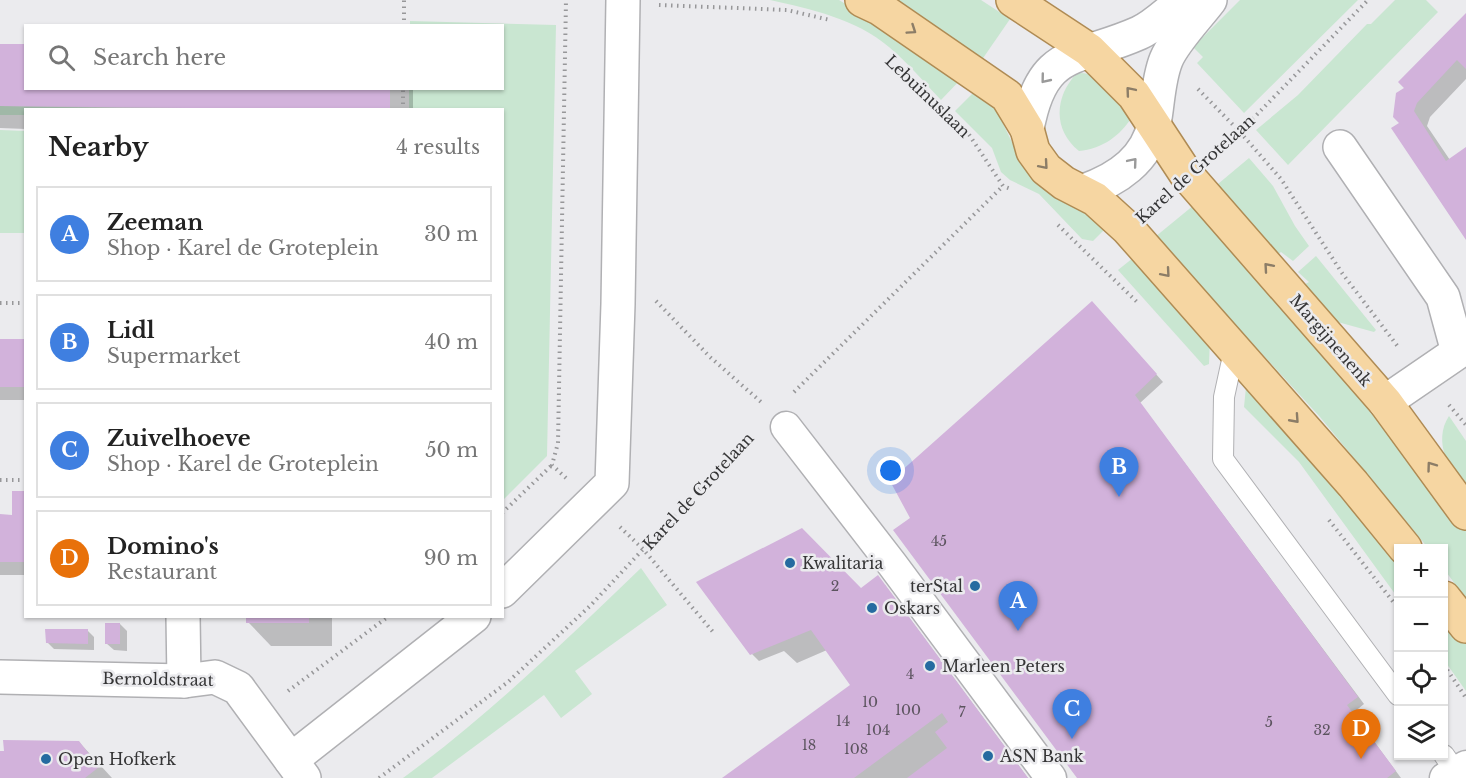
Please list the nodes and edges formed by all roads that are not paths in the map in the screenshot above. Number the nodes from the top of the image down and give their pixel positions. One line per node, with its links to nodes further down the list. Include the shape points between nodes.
1 (862, 0): 8 (main road, one-way to 8, via 1007,96)
2 (1013, 0): 6 (main road)
3 (1184, 0): 6 (street, via 1141,32)
4 (1210, 0): 7 (street, via 1166,58)
5 (614, 1): 16 (street, via 618,304 612,483)
6 (1089, 50): 7 (main road, one-way to 6, via 1134,95); 8 (street, one-way to 8, via 1068,59 1043,79 1033,98)
7 (1154, 127): 10 (street, one-way to 7, via 1112,181 1131,166); 12 (main road, Margijnenenk, one-way to 7, via 1186,174)
8 (1027, 129): 10 (main road, one-way to 10, via 1033,151 1046,169 1064,183)
9 (1340, 147): 12 (street, via 1443,297 1458,352)
10 (1084, 191): 11 (main road, one-way to 11, via 1128,229)
11 (1234, 351): 15 (main road, one-way to 15); 23 (lane, via 1224,397 1223,459)
12 (1385, 402): 14 (main road, Margijnenenk, one-way to 12)
13 (779, 420): 25 (street)
14 (1466, 513)
15 (1401, 544)
16 (504, 589)
17 (1444, 598): 20 (main road)
18 (183, 618): 22 (street)
19 (472, 618): 24 (street)
20 (1466, 626)
21 (0, 677): 22 (street, Bernoldstraat)
22 (184, 681): 24 (street, Bernoldstraat, via 214,677 238,688)
23 (1394, 690)
24 (297, 769)
25 (1051, 778)

